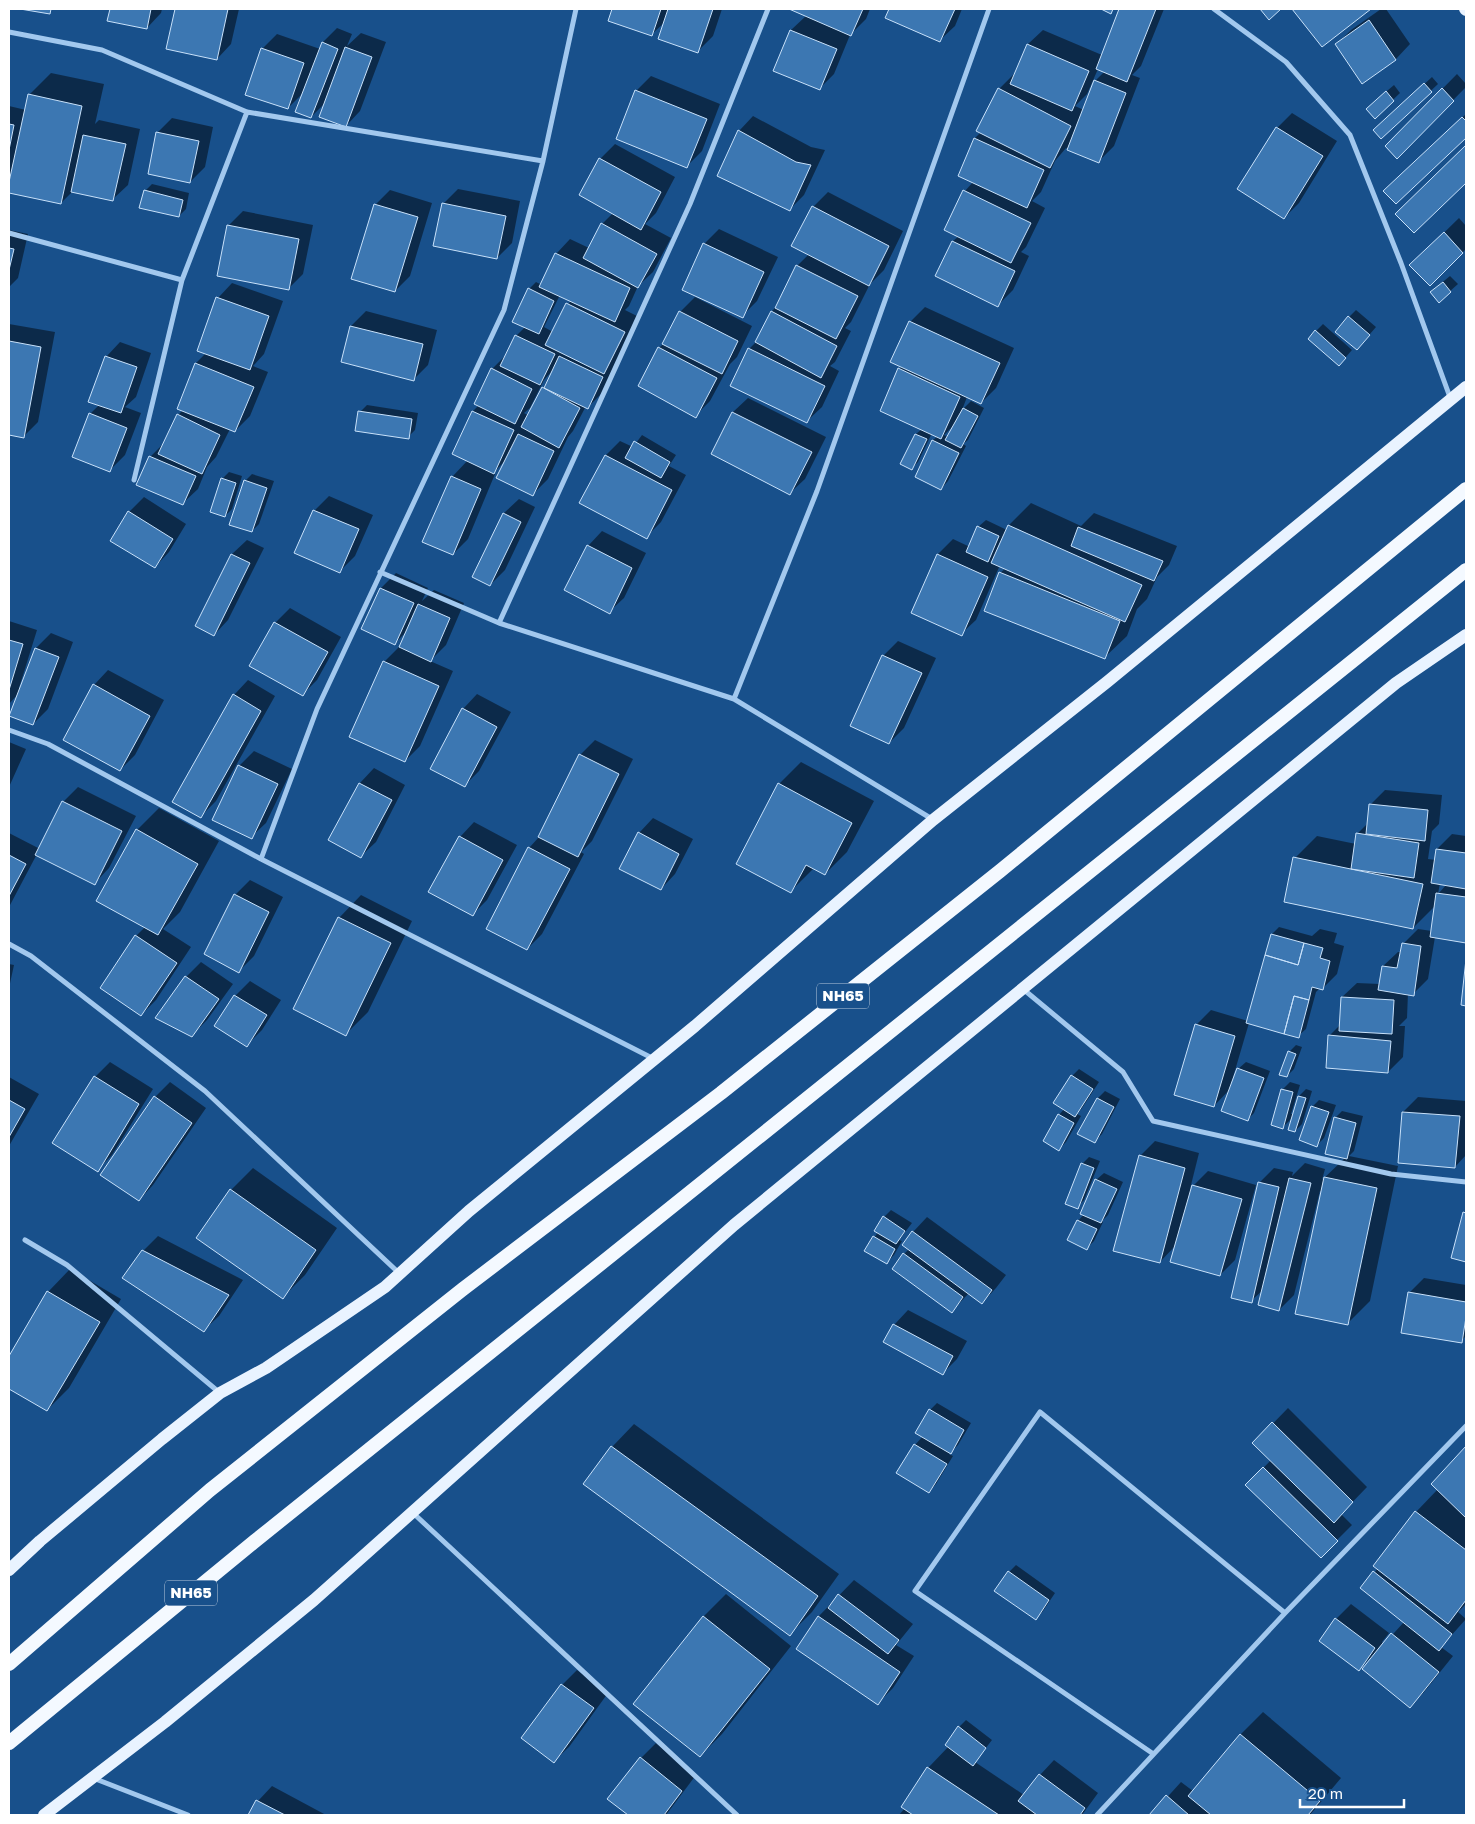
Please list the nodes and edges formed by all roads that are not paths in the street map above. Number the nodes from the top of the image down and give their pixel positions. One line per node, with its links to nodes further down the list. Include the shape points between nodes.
1 (576, 9): 7 (street)
2 (768, 9): 16 (street, via 690,204)
3 (989, 9): 18 (street, via 817,491)
4 (1214, 9): 11 (street, via 1286,62 1350,134)
5 (9, 32): 6 (street, via 102,50)
6 (246, 112): 7 (street); 9 (street)
7 (543, 161): 15 (street, via 504,310)
8 (9, 233): 9 (street)
9 (182, 280): 12 (street)
10 (1466, 387): 11 (main road)
11 (1451, 400): 20 (main road)
12 (134, 480)
13 (1466, 489): 33 (highway, NH65, via 721,1093 463,1289 210,1490)
14 (1466, 570): 34 (highway, NH65, via 255,1541)
15 (380, 572): 16 (street); 21 (street, via 317,709)
16 (498, 623): 18 (street)
17 (1466, 635): 23 (main road, via 1396,683)
18 (734, 699): 20 (street)
19 (9, 730): 21 (street, via 48,744)
20 (933, 820): 24 (main road)
21 (261, 859): 24 (street)
22 (9, 944): 27 (street, via 31,956 204,1091)
23 (1023, 988): 25 (street, via 1123,1072 1153,1121 1391,1174); 30 (main road, via 734,1225)
24 (655, 1059): 27 (main road, via 469,1211)
25 (1466, 1182)
26 (25, 1240): 28 (street, via 67,1265)
27 (400, 1273): 28 (main road, via 385,1287 266,1368)
28 (220, 1393): 31 (main road)
29 (1466, 1426): 32 (street)
30 (412, 1512): 36 (main road, via 314,1600 165,1722); 39 (street)
31 (9, 1570)
32 (1285, 1613): 35 (street); 35 (street, via 1040,1412 915,1591)
33 (9, 1664)
34 (9, 1743)
35 (1152, 1753): 40 (street)
36 (92, 1777): 37 (main road); 38 (street)
37 (44, 1815)
38 (188, 1815)
39 (737, 1815)
40 (1097, 1815)

